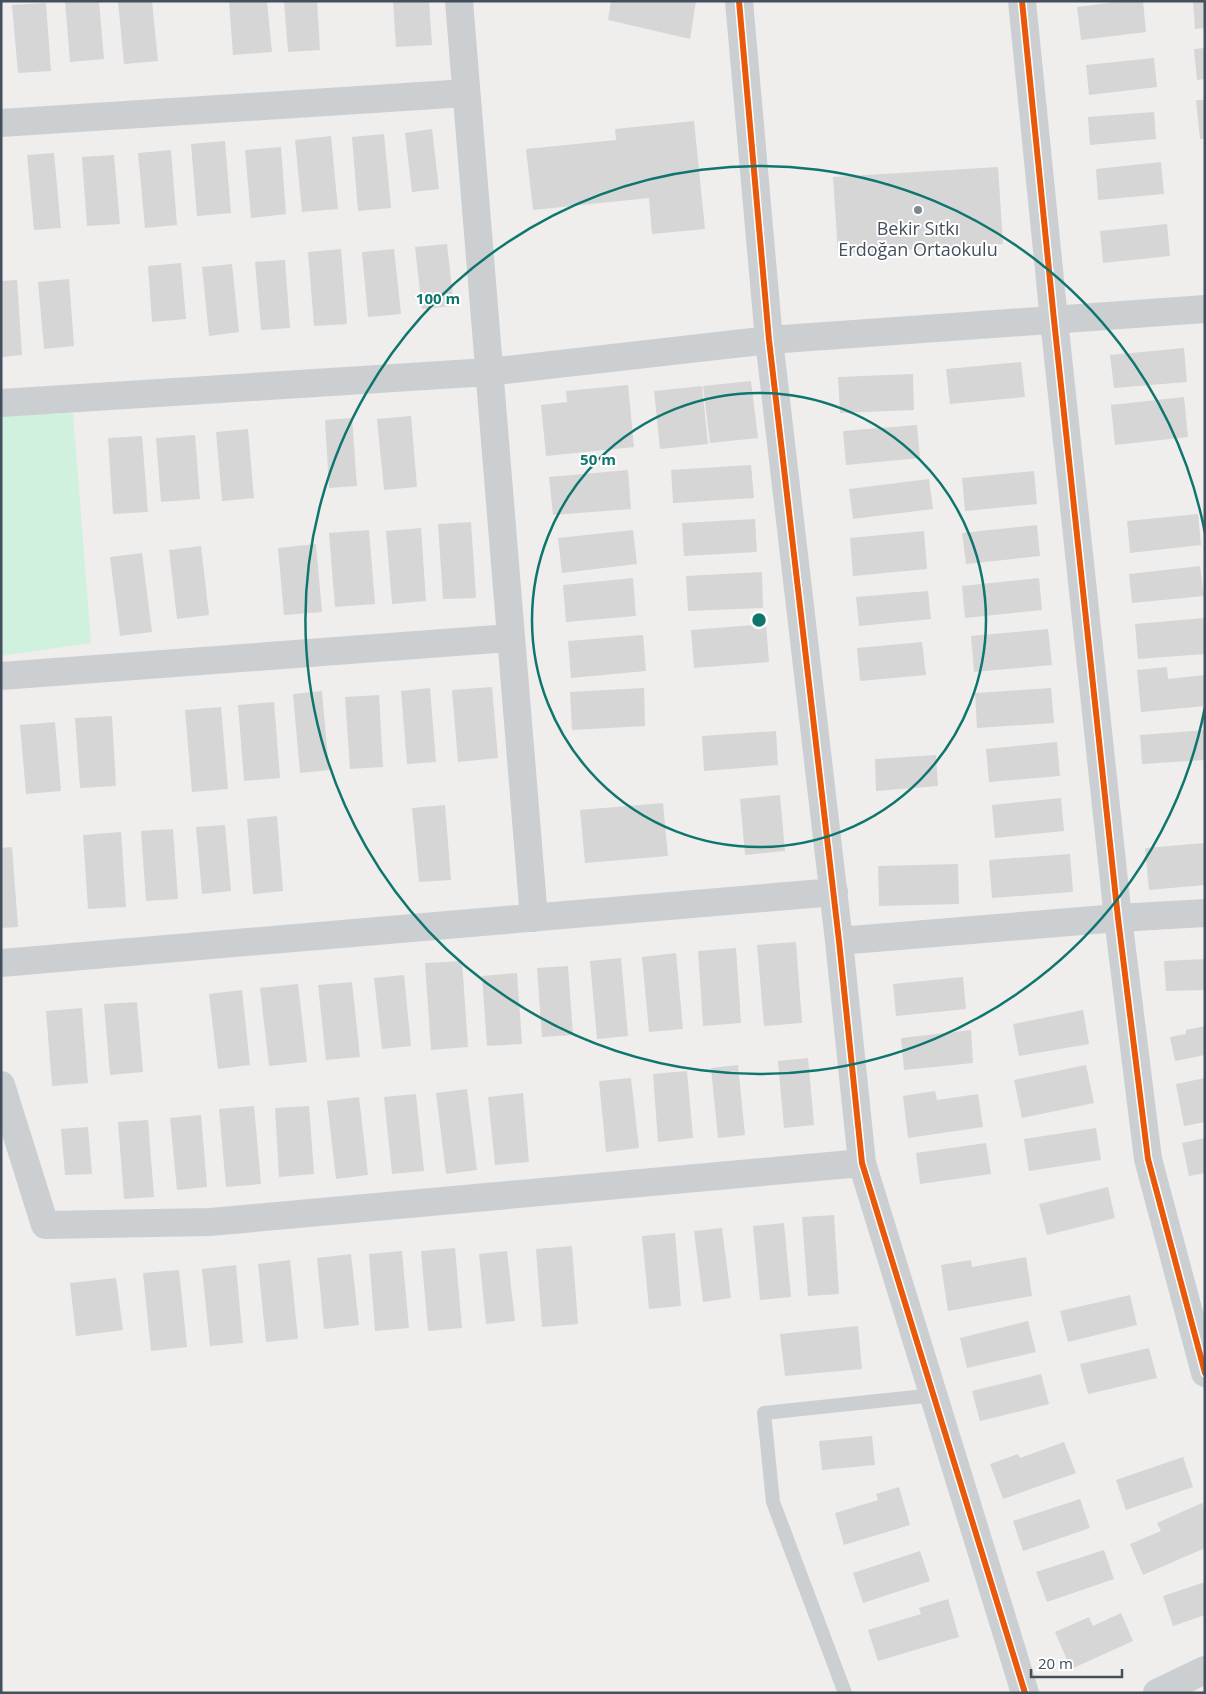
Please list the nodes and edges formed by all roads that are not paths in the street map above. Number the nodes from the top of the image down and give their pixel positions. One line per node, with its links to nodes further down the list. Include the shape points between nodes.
1 (459, 1): 4 (street)
2 (739, 1): 8 (street)
3 (1022, 1): 7 (street)
4 (466, 93): 5 (street); 9 (street)
5 (1, 123)
6 (1205, 309): 7 (street)
7 (1054, 320): 8 (street); 16 (street)
8 (769, 340): 9 (street); 13 (street)
9 (488, 372): 10 (street); 11 (street)
10 (1, 403)
11 (510, 638): 12 (street); 15 (street)
12 (1, 676)
13 (834, 892): 15 (street); 17 (street)
14 (1205, 912): 16 (street)
15 (534, 918): 18 (street)
16 (1118, 918): 17 (street); 21 (street, via 1148,1159)
17 (839, 941): 20 (street)
18 (1, 963)
19 (1, 1084): 20 (street, via 45,1225 210,1222)
20 (862, 1163): 22 (street)
21 (1205, 1373)
22 (934, 1395): 24 (lane, via 764,1414 773,1502); 25 (street)
23 (1205, 1670): 26 (street)
24 (845, 1693)
25 (1025, 1693)
26 (1157, 1693)

